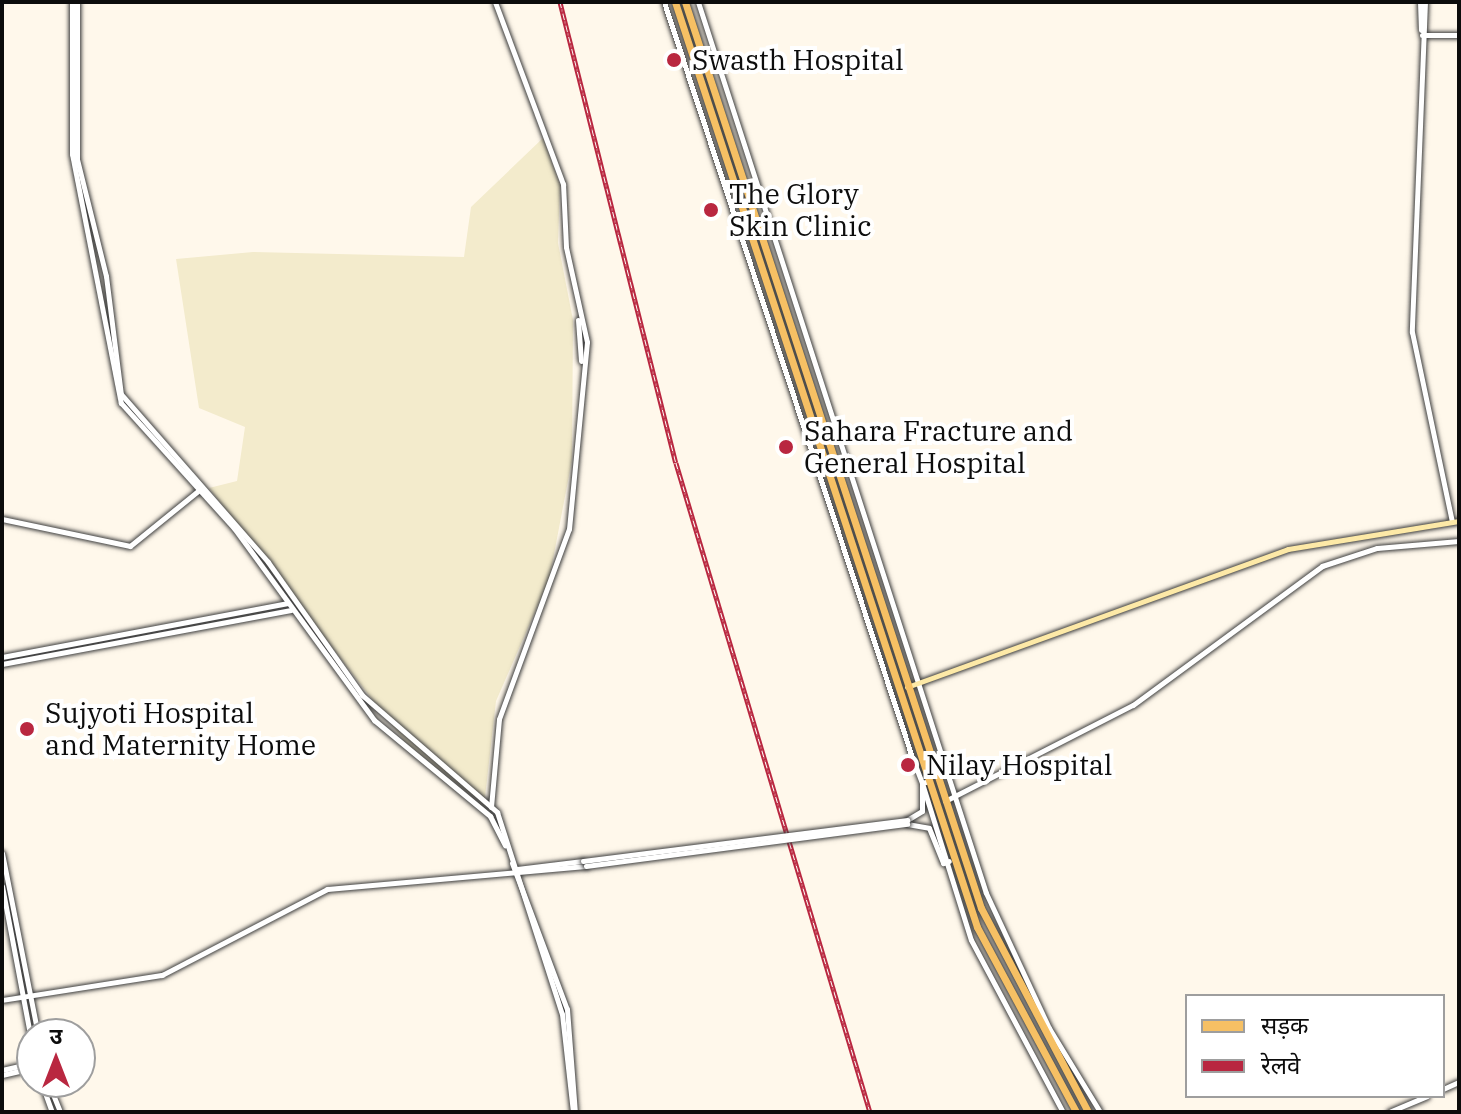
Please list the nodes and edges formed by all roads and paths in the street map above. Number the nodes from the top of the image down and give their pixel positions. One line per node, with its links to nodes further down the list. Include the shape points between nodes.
1 (74, 2): 10 (street, via 72,154 101,277 117,395); 13 (street, via 77,159 106,276 120,390 142,425)
2 (495, 2): 24 (street, via 563,184 587,342 569,529 499,719)
3 (664, 2): 19 (street)
4 (675, 2): 19 (main road)
5 (685, 2): 20 (main road)
6 (698, 2): 18 (street)
7 (1423, 2): 8 (street)
8 (1422, 33): 9 (street); 12 (street, via 1412,332)
9 (1459, 35)
10 (198, 491): 11 (street, via 130,546); 13 (street)
11 (2, 519)
12 (1456, 521): 18 (main road, via 1288,549)
13 (232, 523): 15 (street)
14 (1459, 541): 22 (street, via 1377,548 1322,566 1133,705)
15 (290, 606): 16 (street); 17 (street); 24 (street, via 391,726); 25 (street, via 374,720)
16 (2, 657)
17 (2, 664)
18 (918, 682): 20 (main road); 22 (street)
19 (895, 687): 20 (main road); 21 (main road)
20 (908, 687): 23 (main road)
21 (926, 782): 26 (street, via 922,811); 29 (main road)
22 (954, 792): 23 (street); 44 (street, via 1009,948)
23 (945, 801): 43 (main road, via 998,952)
24 (491, 806): 25 (street); 27 (street)
25 (490, 816): 27 (street)
26 (907, 822): 29 (street, via 932,831); 30 (street, bridge)
27 (506, 846): 30 (street)
28 (2, 853): 32 (street)
29 (949, 861): 37 (main road, via 982,941); 38 (street, via 989,980)
30 (513, 873): 33 (street, via 327,889 162,975); 40 (street, via 562,1014)
31 (2, 886): 32 (street)
32 (8, 921): 33 (street)
33 (25, 997): 34 (street); 35 (street); 36 (street)
34 (2, 1000)
35 (28, 1018)
36 (32, 1018)
37 (1063, 1089): 38 (street); 42 (main road)
38 (1053, 1094): 41 (street)
39 (1422, 1098): 45 (street)
40 (574, 1112)
41 (1063, 1112)
42 (1076, 1112)
43 (1088, 1112)
44 (1100, 1112)
45 (1389, 1112)

